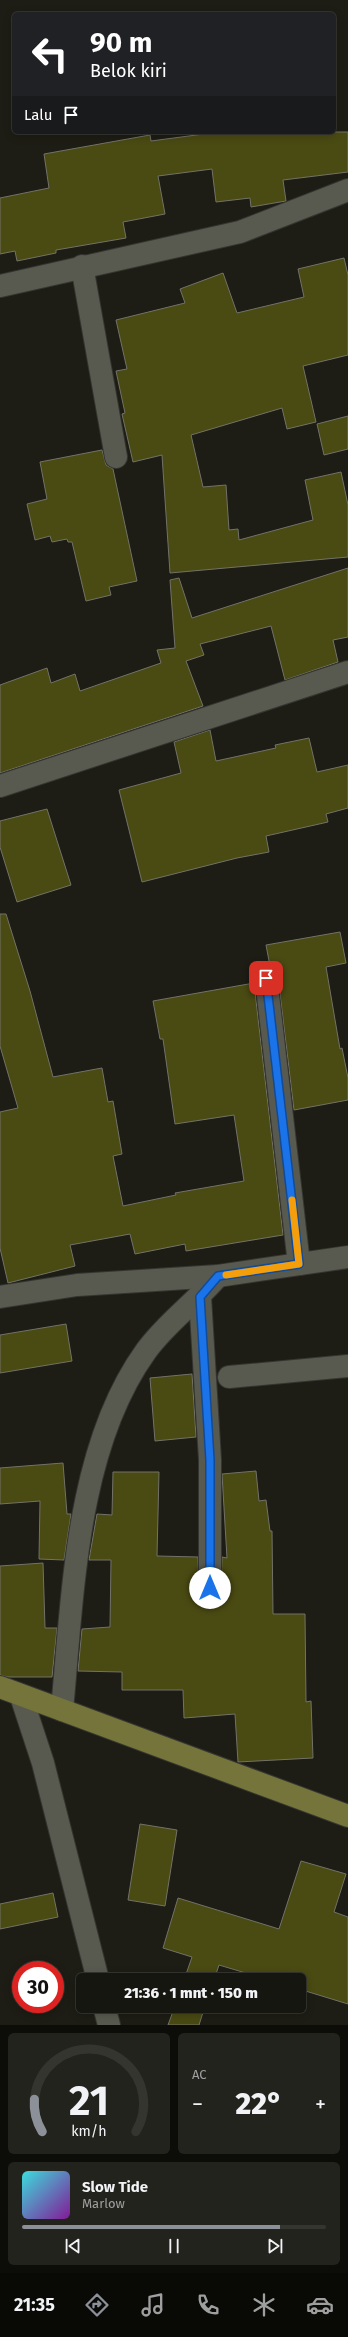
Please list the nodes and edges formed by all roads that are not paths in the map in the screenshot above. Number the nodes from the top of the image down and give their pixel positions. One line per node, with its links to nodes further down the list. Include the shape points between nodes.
1 (348, 190): 2 (street, via 240,232)
2 (82, 266): 3 (street); 4 (street)
3 (0, 286)
4 (116, 457)
5 (348, 672): 6 (street)
6 (0, 786)
7 (266, 978): 9 (street)
8 (348, 1257): 9 (street)
9 (299, 1264): 10 (street)
10 (218, 1276): 11 (street, via 77,1285); 12 (street)
11 (0, 1296)
12 (200, 1297): 15 (street, via 210,1460); 18 (street, via 170,1324 147,1350 123,1389 106,1428 87,1495 72,1606)
13 (348, 1366): 14 (street)
14 (229, 1377)
15 (210, 1588)
16 (0, 1687): 17 (main road)
17 (21, 1696): 18 (main road); 20 (street, via 43,1763)
18 (62, 1710): 19 (main road)
19 (348, 1816)
20 (96, 1973)
21 (106, 2013): 22 (street)
22 (109, 2025)

